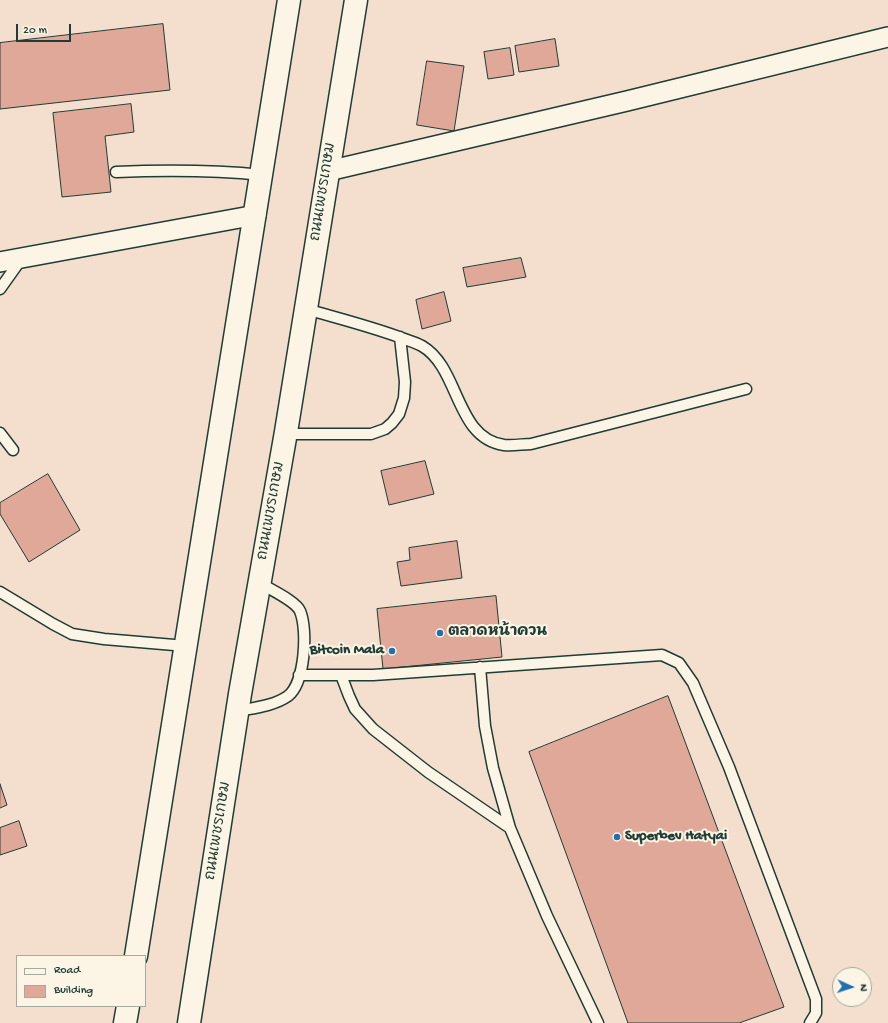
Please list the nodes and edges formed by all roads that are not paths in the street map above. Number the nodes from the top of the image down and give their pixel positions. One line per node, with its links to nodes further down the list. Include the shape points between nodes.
1 (289, 0): 6 (highway)
2 (356, 0): 4 (highway, ถนนเพชรเกษม)
3 (888, 37): 4 (street)
4 (328, 171): 11 (highway, ถนนเพชรเกษม)
5 (116, 172): 6 (lane, via 170,170)
6 (262, 175): 7 (highway)
7 (256, 215): 8 (street); 19 (highway)
8 (22, 258): 9 (street); 10 (lane)
9 (0, 262)
10 (0, 289)
11 (306, 309): 12 (lane); 15 (highway, ถนนเพชรเกษม)
12 (400, 338): 13 (lane, via 421,345 432,353 442,365 466,417 487,439 504,445 531,444); 15 (lane, via 405,382 404,398 399,414 385,429 371,434)
13 (746, 389)
14 (0, 433): 16 (lane)
15 (285, 434): 17 (highway, ถนนเพชรเกษม)
16 (13, 450)
17 (260, 583): 21 (lane, via 300,610 304,630 304,654); 23 (highway, ถนนเพชรเกษม)
18 (0, 592): 19 (lane, via 72,634)
19 (186, 646): 25 (highway)
20 (480, 667): 22 (lane); 24 (lane, via 485,726 493,768); 30 (lane, via 662,655 679,663 693,683 729,767 816,999 816,1013)
21 (299, 675): 22 (lane); 23 (lane, via 294,688 287,696 272,703)
22 (341, 675): 24 (lane, via 355,709 374,729 428,772)
23 (238, 711): 28 (highway, ถนนเพชรเกษม)
24 (510, 828): 29 (lane, via 547,916)
25 (136, 955)
26 (128, 1007): 27 (highway)
27 (125, 1023)
28 (189, 1023)
29 (598, 1023)
30 (810, 1023)

